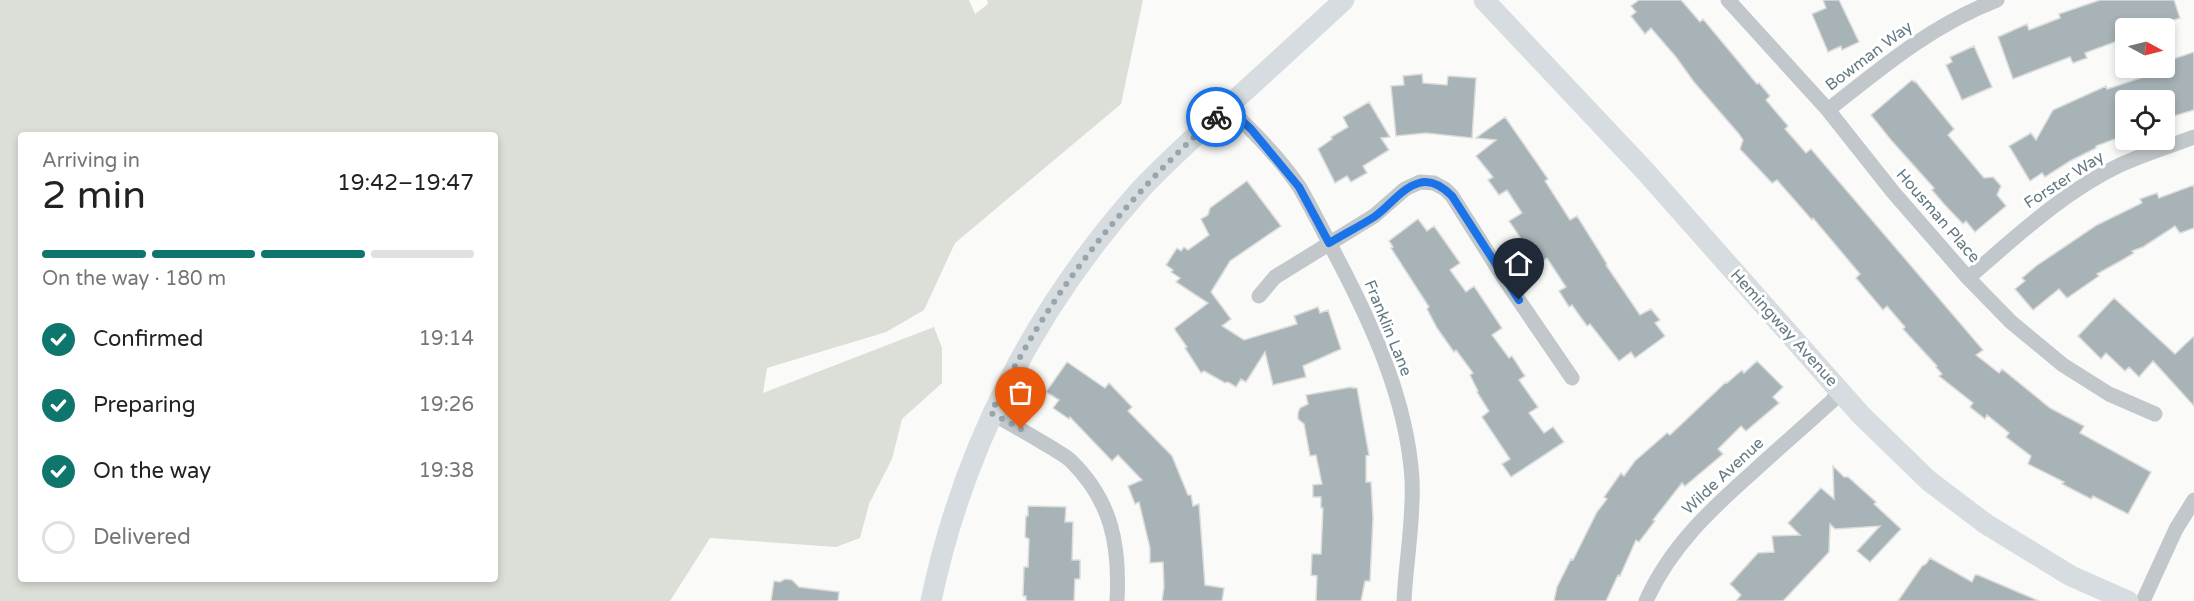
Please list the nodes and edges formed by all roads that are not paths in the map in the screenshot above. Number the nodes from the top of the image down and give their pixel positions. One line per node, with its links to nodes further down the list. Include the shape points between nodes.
1 (1344, 0): 6 (main road)
2 (1484, 0): 13 (main road, Hemingway Avenue, via 1646,172)
3 (1728, 0): 7 (street, Housman Place)
4 (1997, 0): 5 (street, Bowman Way)
5 (1973, 4): 7 (street, Bowman Way, via 1902,51)
6 (1227, 107): 9 (street, Franklin Lane, via 1251,129 1299,187); 14 (main road, via 1142,188 1073,273)
7 (1828, 110): 10 (street, Housman Place)
8 (2194, 137): 10 (street, Forster Way, via 2093,180 2037,218)
9 (1329, 243): 11 (street, via 1275,277); 12 (street, via 1374,216 1406,189 1420,182 1434,183 1452,196); 19 (street, Franklin Lane, via 1358,298 1401,411 1412,477 1413,513)
10 (1968, 278): 15 (street, Housman Place, via 2011,322 2063,365 2109,394)
11 (1259, 296)
12 (1572, 378)
13 (1838, 389): 20 (street, Wilde Avenue, via 1833,400 1689,532); 21 (main road, Hemingway Avenue, via 1929,481 1986,524 2071,576)
14 (991, 413): 17 (main road, via 952,516); 18 (street, via 1070,459 1096,491 1111,522 1119,575)
15 (2155, 414)
16 (2194, 500): 22 (street)
17 (931, 601)
18 (1117, 601)
19 (1404, 601)
20 (1646, 601)
21 (2128, 601)
22 (2143, 601)

